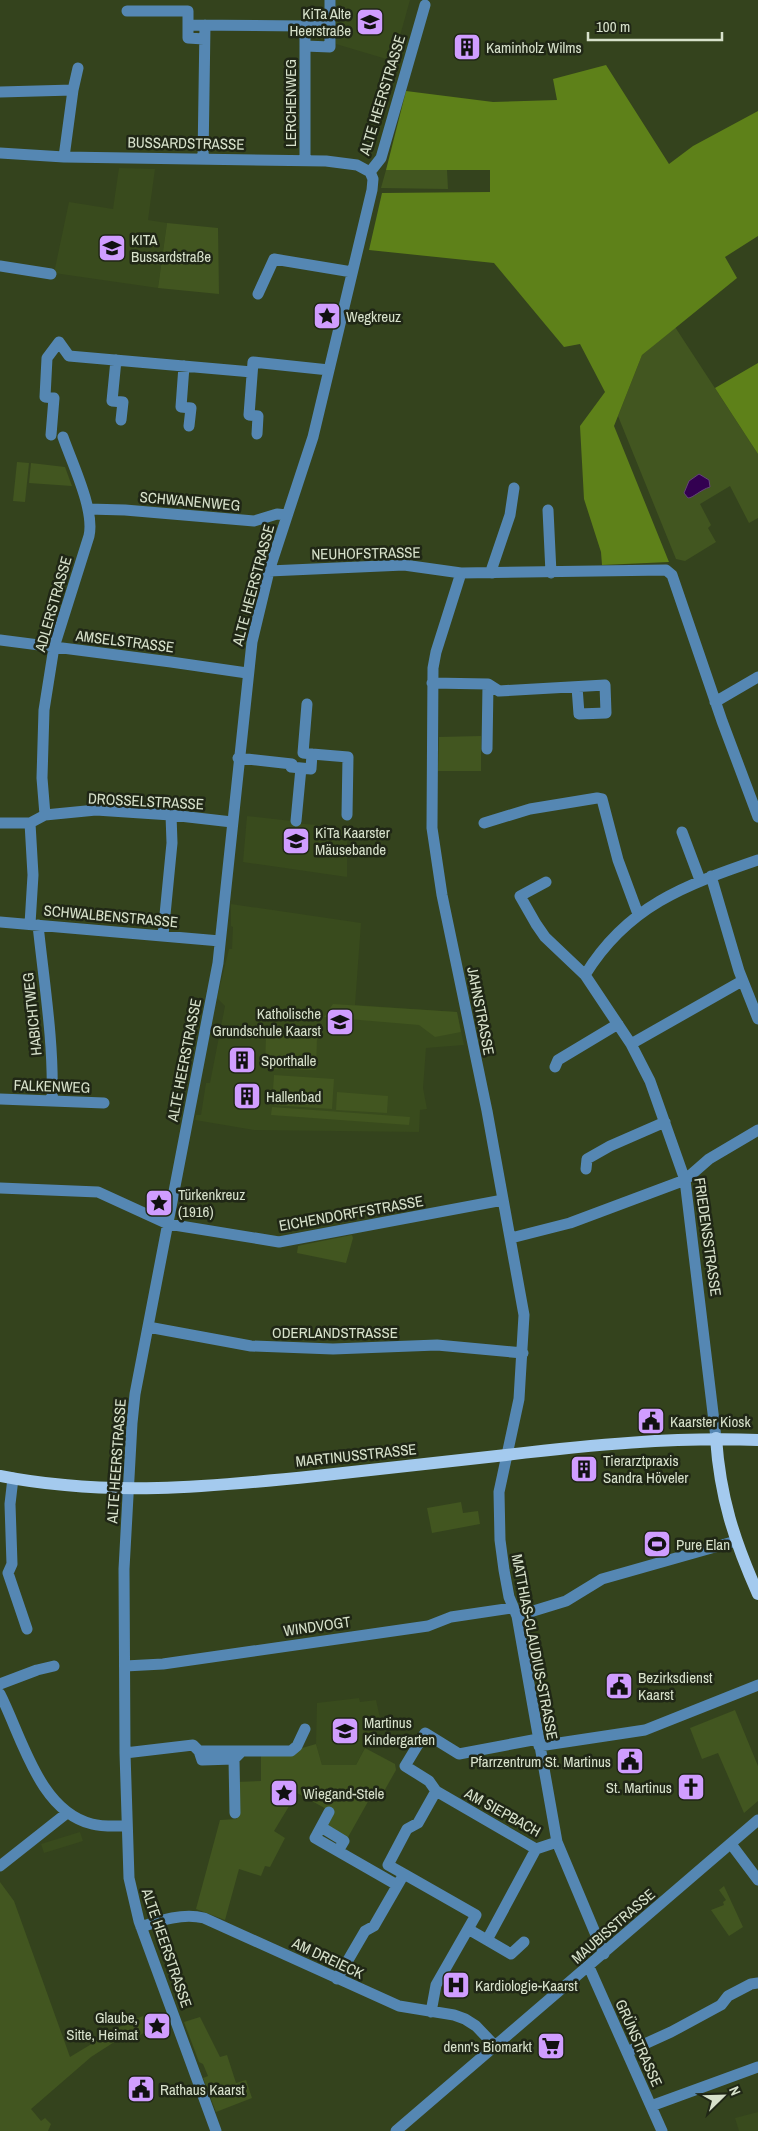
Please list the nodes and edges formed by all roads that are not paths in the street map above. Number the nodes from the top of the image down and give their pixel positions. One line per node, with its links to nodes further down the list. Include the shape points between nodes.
1 (330, 0): 7 (street, LERCHENWEG)
2 (425, 5): 17 (street, ALTE HEERSTRASSE, via 381,158)
3 (127, 11): 4 (street, via 188,11)
4 (188, 25): 5 (street); 8 (street, via 188,38)
5 (204, 25): 6 (street); 8 (street)
6 (305, 26): 7 (street); 9 (street, LERCHENWEG)
7 (330, 26): 9 (street, LERCHENWEG, via 330,47)
8 (204, 39): 15 (street)
9 (305, 46): 16 (street, LERCHENWEG)
10 (78, 68): 11 (street)
11 (73, 90): 12 (street); 14 (street)
12 (0, 92)
13 (0, 153): 14 (street, BUSSARDSTRASSE)
14 (64, 157): 15 (street, BUSSARDSTRASSE)
15 (204, 159): 16 (street, BUSSARDSTRASSE)
16 (305, 160): 17 (street, BUSSARDSTRASSE, via 351,164)
17 (370, 172): 19 (street, ALTE HEERSTRASSE, via 372,190)
18 (0, 266): 20 (street)
19 (352, 272): 21 (street, via 274,260); 24 (street, ALTE HEERSTRASSE)
20 (52, 274)
21 (258, 294)
22 (116, 360): 23 (street); 26 (street, via 112,401 123,402); 30 (street, ADLERSTRASSE, via 70,356 58,342 47,358 45,397 54,398 57,436)
23 (184, 366): 25 (street); 27 (street, via 180,407 191,408)
24 (329, 370): 25 (street, via 253,362); 32 (street, ALTE HEERSTRASSE, via 313,437)
25 (252, 372): 28 (street, via 249,415 258,416)
26 (122, 420)
27 (189, 426)
28 (257, 434)
29 (514, 488): 35 (street, via 512,508)
30 (88, 509): 32 (street, SCHWANENWEG, via 254,522 276,514); 38 (street, ADLERSTRASSE, via 89,536)
31 (548, 510): 36 (street)
32 (287, 515): 33 (street, ALTE HEERSTRASSE)
33 (269, 571): 34 (street, NEUHOFSTRASSE, via 404,565); 39 (street, ALTE HEERSTRASSE)
34 (461, 573): 35 (street, NEUHOFSTRASSE); 41 (street, JAHNSTRASSE, via 436,652)
35 (492, 573): 36 (street, NEUHOFSTRASSE)
36 (550, 573): 44 (street, NEUHOFSTRASSE, via 662,570 672,575)
37 (0, 640): 38 (street, AMSELSTRASSE)
38 (54, 647): 39 (street, AMSELSTRASSE); 50 (street, ADLERSTRASSE, via 44,710 42,778)
39 (247, 674): 48 (street, ALTE HEERSTRASSE)
40 (758, 677): 44 (street)
41 (432, 683): 42 (street); 82 (street, JAHNSTRASSE, via 432,828 442,895)
42 (488, 684): 43 (street, via 499,691); 46 (street)
43 (577, 687)
44 (715, 702): 53 (street)
45 (307, 704): 47 (street)
46 (487, 749)
47 (307, 753): 49 (street, via 293,752); 49 (street, via 311,769); 52 (street, via 348,757)
48 (238, 758): 49 (street); 55 (street, ALTE HEERSTRASSE)
49 (296, 766): 54 (street)
50 (45, 815): 51 (street, DROSSELSTRASSE, via 96,810); 57 (street, DROSSELSTRASSE)
51 (171, 815): 55 (street, DROSSELSTRASSE); 66 (street, via 172,843)
52 (347, 815)
53 (758, 817)
54 (296, 820)
55 (232, 822): 67 (street, ALTE HEERSTRASSE)
56 (0, 823): 57 (street, DROSSELSTRASSE)
57 (30, 823): 65 (street)
58 (484, 823): 63 (street, via 530,809 602,799 618,860)
59 (682, 832): 61 (street)
60 (758, 860): 61 (street)
61 (706, 878): 63 (street); 69 (street)
62 (546, 882): 68 (street, FRIEDENSSTRASSE, via 520,896 545,937)
63 (638, 914): 68 (street, via 596,956)
64 (0, 922): 65 (street, SCHWALBENSTRASSE)
65 (34, 924): 66 (street, SCHWALBENSTRASSE); 75 (street, HABICHTWEG, via 50,1035)
66 (163, 935): 67 (street, SCHWALBENSTRASSE)
67 (220, 941): 83 (street, ALTE HEERSTRASSE)
68 (584, 975): 71 (street, FRIEDENSSTRASSE)
69 (742, 981): 70 (street); 72 (street)
70 (758, 1019)
71 (618, 1024): 72 (street, FRIEDENSSTRASSE); 73 (street, via 558,1060)
72 (631, 1044): 77 (street, FRIEDENSSTRASSE, via 650,1081)
73 (555, 1068)
74 (0, 1099): 75 (street, FALKENWEG)
75 (52, 1101): 76 (street, FALKENWEG)
76 (104, 1103)
77 (665, 1122): 79 (street, via 587,1159); 80 (street, FRIEDENSSTRASSE)
78 (758, 1130): 80 (street, via 709,1159)
79 (586, 1169)
80 (685, 1180): 84 (street, via 570,1223); 87 (street, FRIEDENSSTRASSE)
81 (0, 1188): 83 (street, EICHENDORFFSTRASSE, via 98,1192)
82 (503, 1200): 83 (street, EICHENDORFFSTRASSE, via 290,1242 270,1242); 84 (street, JAHNSTRASSE)
83 (168, 1224): 85 (street, ALTE HEERSTRASSE)
84 (511, 1238): 86 (street, JAHNSTRASSE, via 523,1301)
85 (148, 1327): 86 (street, ODERLANDSTRASSE, via 251,1346 333,1349 437,1345); 92 (street, ALTE HEERSTRASSE, via 133,1414)
86 (523, 1353): 89 (street, JAHNSTRASSE, via 519,1400)
87 (716, 1438): 88 (main road, MARTINUSSTRASSE); 89 (main road, MARTINUSSTRASSE, via 606,1443); 93 (main road, FRIEDENSSTRASSE, via 720,1486)
88 (758, 1440)
89 (506, 1455): 92 (main road, MARTINUSSTRASSE, via 253,1482); 95 (street, MATTHIAS-CLAUDIUS-STRASSE, via 499,1492 499,1518 504,1570)
90 (0, 1476): 91 (main road, MARTINUSSTRASSE)
91 (13, 1478): 92 (main road, MARTINUSSTRASSE); 96 (street, via 10,1504 12,1564 8,1573)
92 (128, 1490): 98 (street, ALTE HEERSTRASSE)
93 (736, 1541): 94 (main road, FRIEDENSSTRASSE); 95 (street, WINDVOGT, via 602,1579 566,1601)
94 (758, 1594)
95 (515, 1612): 98 (street, WINDVOGT, via 451,1617 428,1626 163,1664); 103 (street, MATTHIAS-CLAUDIUS-STRASSE)
96 (27, 1629)
97 (54, 1666): 99 (street)
98 (125, 1666): 104 (street, ALTE HEERSTRASSE)
99 (0, 1684)
100 (758, 1686): 103 (street, via 645,1730)
101 (0, 1694): 108 (street, via 41,1782)
102 (305, 1729): 105 (street, via 298,1746 291,1751)
103 (538, 1743): 106 (street, AM SIEPBACH, via 459,1754 425,1733 405,1766 429,1781); 112 (street, MATTHIAS-CLAUDIUS-STRASSE)
104 (125, 1753): 105 (street, via 193,1745 202,1760); 111 (street, ALTE HEERSTRASSE)
105 (238, 1755): 109 (street)
106 (436, 1791): 114 (street, AM SIEPBACH); 116 (street, via 418,1823 407,1829)
107 (329, 1812): 116 (street, via 315,1838)
108 (67, 1813): 111 (street, via 90,1824); 115 (street)
109 (235, 1813)
110 (758, 1820): 113 (street, MAUBISSTRASSE)
111 (126, 1826): 120 (street, ALTE HEERSTRASSE, via 129,1878)
112 (557, 1842): 114 (street, AM SIEPBACH); 124 (street, MATTHIAS-CLAUDIUS-STRASSE)
113 (731, 1844): 118 (street); 124 (street, MAUBISSTRASSE)
114 (536, 1850): 122 (street)
115 (0, 1866)
116 (385, 1870): 117 (street); 119 (street)
117 (404, 1874): 119 (street); 121 (street, via 476,1915)
118 (758, 1880)
119 (398, 1885): 126 (street, via 374,1926 365,1930)
120 (141, 1927): 126 (street, AM DREIECK, via 180,1916 204,1918); 133 (street, ALTE HEERSTRASSE)
121 (468, 1929): 122 (street); 128 (street, via 436,1985)
122 (488, 1940): 123 (street, via 511,1954)
123 (524, 1942)
124 (604, 1954): 125 (street, MAUBISSTRASSE)
125 (589, 1967): 129 (street, MAUBISSTRASSE); 130 (street, GRÜNSTRASSE)
126 (337, 1979): 128 (street, AM DREIECK, via 400,2006)
127 (758, 1983): 130 (street, via 728,1996 721,2005 671,2032)
128 (431, 2012): 129 (street, AM DREIECK, via 465,2019)
129 (496, 2047): 134 (street, MAUBISSTRASSE)
130 (627, 2052): 132 (street, GRÜNSTRASSE)
131 (758, 2067): 132 (street)
132 (651, 2106): 135 (street, GRÜNSTRASSE)
133 (216, 2131)
134 (396, 2131)
135 (662, 2131)

